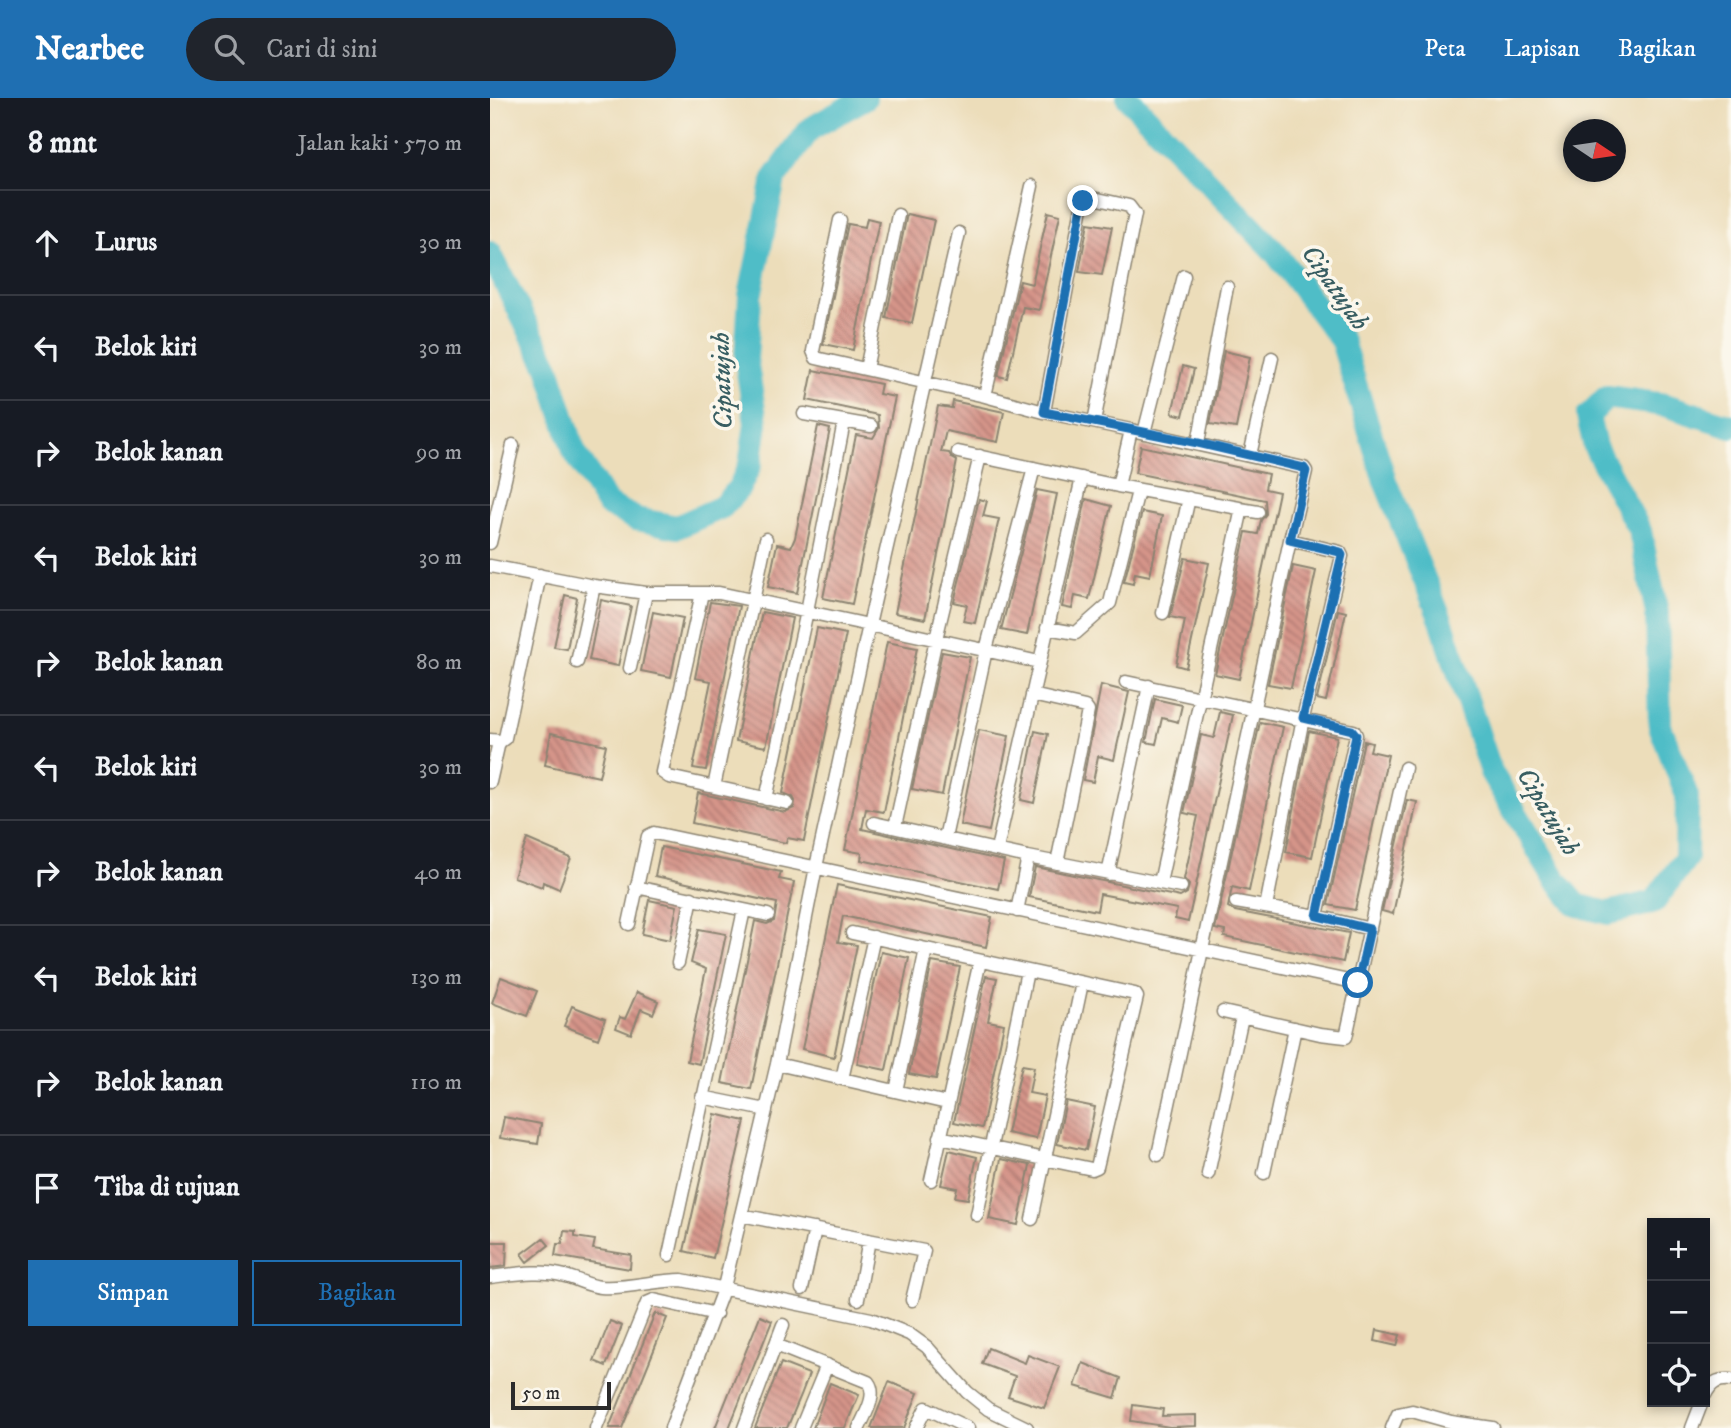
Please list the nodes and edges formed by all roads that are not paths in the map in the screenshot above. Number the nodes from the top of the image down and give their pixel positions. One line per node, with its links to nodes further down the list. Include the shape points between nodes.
1 (1032, 186): 10 (street)
2 (898, 215): 8 (street)
3 (840, 220): 8 (street, via 813,354 821,360)
4 (959, 233): 9 (street)
5 (1184, 276): 17 (street)
6 (1227, 287): 18 (street)
7 (1272, 358): 21 (street)
8 (866, 369): 9 (street)
9 (924, 383): 10 (street); 41 (street)
10 (985, 396): 11 (street)
11 (1044, 412): 14 (street); 14 (street, via 1083,201 1089,197 1129,206 1135,214)
12 (804, 414): 13 (street)
13 (844, 422): 15 (street); 39 (street)
14 (1094, 422): 16 (street)
15 (871, 426)
16 (1131, 430): 17 (street); 25 (street)
17 (1144, 433): 18 (street)
18 (1198, 443): 21 (street)
19 (513, 445): 32 (street)
20 (958, 452): 22 (street)
21 (1250, 455): 31 (street, via 1305,470)
22 (980, 456): 23 (street); 43 (street)
23 (1034, 468): 24 (street); 44 (street)
24 (1082, 478): 25 (street); 42 (street)
25 (1118, 486): 26 (street)
26 (1138, 491): 27 (street); 42 (street, via 1110,603 1076,633)
27 (1189, 498): 28 (street); 40 (street)
28 (1240, 509): 29 (street); 51 (street)
29 (1258, 512)
30 (766, 539): 38 (street)
31 (1290, 540): 52 (street); 53 (street, via 1342,556)
32 (490, 543)
33 (490, 566): 34 (street)
34 (540, 576): 35 (street); 54 (street, via 505,738)
35 (594, 586): 36 (street); 46 (street)
36 (646, 593): 37 (street); 47 (street)
37 (702, 593): 38 (street); 57 (street, via 661,769 669,777)
38 (753, 600): 39 (street); 57 (street)
39 (807, 611): 41 (street); 58 (street)
40 (1163, 613)
41 (869, 625): 43 (street); 66 (street)
42 (1047, 628): 45 (street)
43 (936, 639): 44 (street); 61 (street)
44 (986, 650): 45 (street); 62 (street)
45 (1040, 662): 50 (street)
46 (577, 663)
47 (630, 668)
48 (1126, 682): 49 (street)
49 (1149, 687): 51 (street); 67 (street)
50 (1032, 695): 63 (street); 65 (street, via 1088,711)
51 (1201, 697): 52 (street); 68 (street)
52 (1253, 708): 53 (street); 83 (street)
53 (1303, 718): 73 (street); 77 (street, via 1352,730 1356,735)
54 (494, 741): 56 (street)
55 (1405, 768): 79 (street)
56 (490, 782)
57 (714, 787): 58 (street)
58 (765, 799): 59 (street)
59 (787, 803)
60 (874, 823): 61 (street)
61 (895, 827): 62 (street)
62 (945, 838): 63 (street)
63 (998, 849): 64 (street)
64 (1028, 857): 65 (street); 75 (street)
65 (1057, 863): 67 (street)
66 (816, 867): 69 (street, via 652,834 645,842); 75 (street); 92 (street)
67 (1108, 874): 68 (street)
68 (1160, 883): 70 (street)
69 (636, 887): 71 (street); 78 (street)
70 (1181, 887)
71 (692, 898): 74 (street); 85 (street)
72 (1236, 902): 73 (street)
73 (1266, 907): 77 (street)
74 (744, 910): 76 (street); 95 (street)
75 (1017, 911): 83 (street)
76 (768, 915)
77 (1317, 916): 79 (street)
78 (629, 924)
79 (1370, 929): 88 (street)
80 (852, 933): 81 (street)
81 (874, 937): 82 (street); 93 (street)
82 (926, 949): 84 (street); 94 (street)
83 (1202, 951): 88 (street); 100 (street)
84 (979, 961): 86 (street); 96 (street)
85 (678, 963)
86 (1027, 971): 87 (street); 99 (street)
87 (1082, 983): 101 (street); 101 (street, via 1135,994 1136,1003 1098,1166 1092,1169)
88 (1358, 983): 91 (street, via 1345,1037)
89 (1223, 1012): 90 (street)
90 (1242, 1017): 91 (street); 103 (street)
91 (1295, 1028): 102 (street)
92 (777, 1064): 93 (street); 97 (street)
93 (842, 1079): 94 (street)
94 (896, 1091): 96 (street)
95 (702, 1097): 97 (street); 110 (street)
96 (947, 1103): 98 (street)
97 (766, 1110): 105 (street)
98 (940, 1137): 99 (street); 104 (street)
99 (992, 1148): 101 (street); 106 (street)
100 (1158, 1155)
101 (1045, 1160): 107 (street)
102 (1264, 1173)
103 (1208, 1174)
104 (931, 1180)
105 (741, 1215): 108 (street); 112 (street)
106 (977, 1215)
107 (1032, 1219)
108 (815, 1230): 109 (street); 113 (street)
109 (869, 1240): 114 (street); 115 (street, via 924,1251)
110 (669, 1255)
111 (490, 1277): 112 (street, via 543,1272 597,1287 682,1279)
112 (724, 1287): 116 (street); 130 (street, via 871,1319 909,1334 988,1409)
113 (803, 1289)
114 (858, 1299)
115 (912, 1300)
116 (716, 1314): 123 (street, via 654,1300 647,1303); 124 (street)
117 (783, 1325): 118 (street)
118 (776, 1345): 119 (street); 125 (street)
119 (827, 1365): 126 (street); 127 (street, via 873,1388)
120 (1731, 1380): 121 (street, via 1721,1379)
121 (1710, 1388)
122 (1700, 1407): 133 (street)
123 (596, 1428)
124 (671, 1428)
125 (744, 1428)
126 (801, 1428)
127 (859, 1428)
128 (916, 1428): 129 (street, via 926,1408)
129 (968, 1428)
130 (1027, 1428)
131 (1392, 1428): 132 (street, via 1398,1415 1412,1411)
132 (1493, 1428)
133 (1692, 1428)

